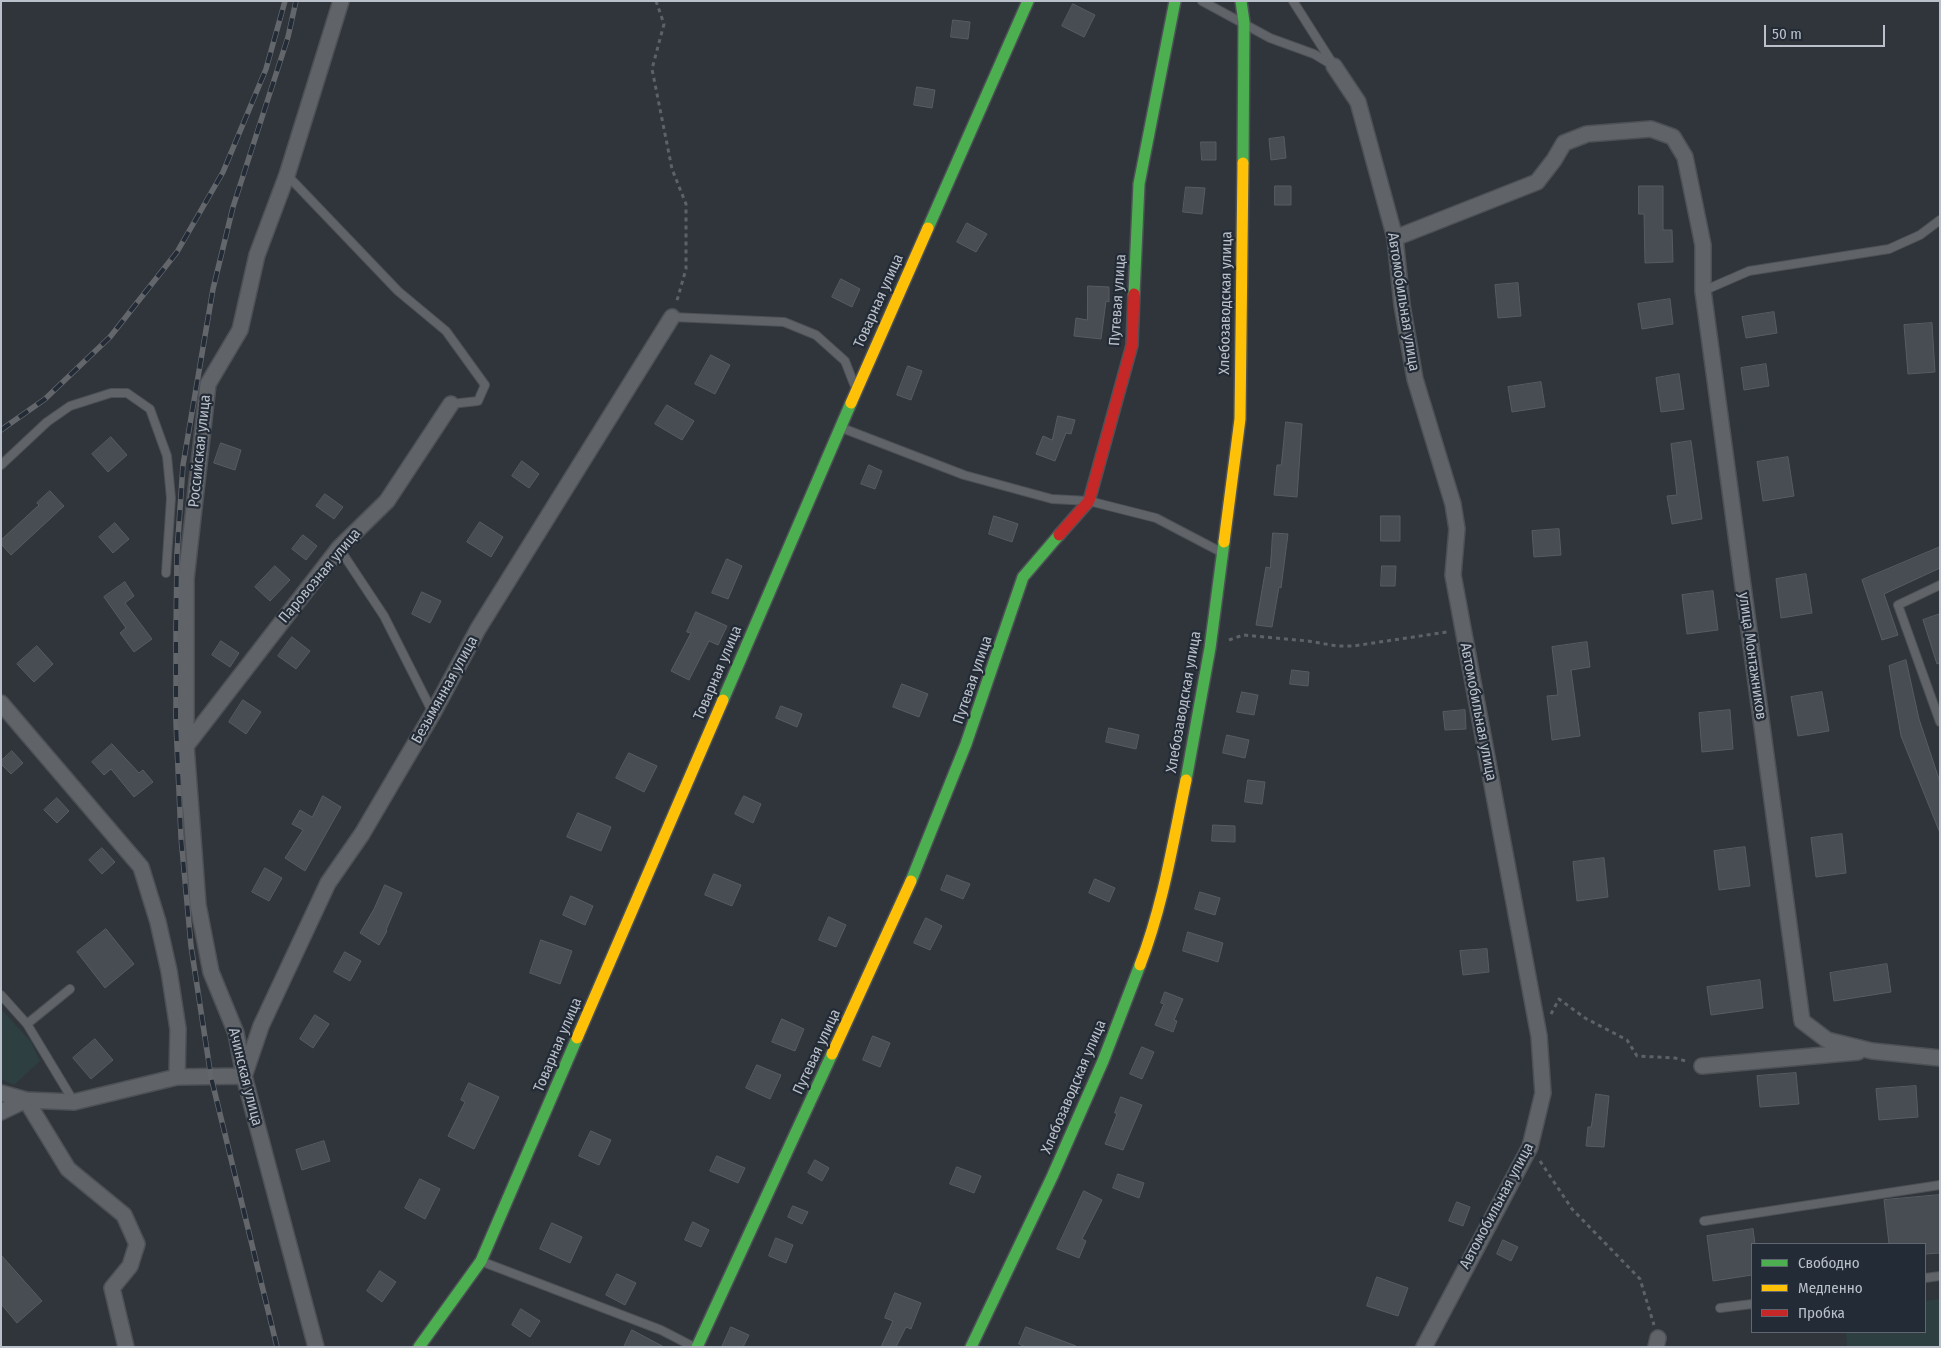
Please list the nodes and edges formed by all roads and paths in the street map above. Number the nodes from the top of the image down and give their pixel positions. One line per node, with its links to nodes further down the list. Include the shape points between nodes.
1 (341, 1): 10 (street, Российская улица)
2 (656, 1): 14 (path, via 664,24 652,69 672,169 686,204 686,269)
3 (1028, 1): 15 (street, Товарная улица)
4 (1174, 1): 19 (street, Путевая улица, via 1139,184 1132,345)
5 (1202, 1): 8 (lane)
6 (1241, 1): 8 (street, Хлебозаводская улица)
7 (1293, 1): 9 (lane)
8 (1244, 22): 9 (lane, via 1270,38 1314,54); 21 (street, Хлебозаводская улица, via 1240,419)
9 (1334, 66): 12 (street, Автомобильная улица, via 1358,102)
10 (286, 175): 16 (lane, via 398,291 446,331 485,385 478,401); 29 (street, Российская улица, via 257,255 240,330 208,384 186,579)
11 (1940, 220): 13 (lane, via 1920,235 1888,248 1749,271)
12 (1395, 238): 13 (street, улица Монтажников, via 1537,182 1564,143 1587,134 1651,129 1673,137 1685,157 1703,246); 24 (street, Автомобильная улица, via 1415,379 1453,504 1457,529 1453,575)
13 (1703, 291): 34 (street, улица Монтажников, via 1802,1021 1828,1040)
14 (672, 317): 15 (lane, via 784,322 816,335 845,361); 27 (street, Безымянная улица, via 478,629)
15 (856, 390): 17 (street, Товарная улица)
16 (451, 404): 20 (street, Паровозная улица, via 387,501)
17 (840, 427): 19 (lane, via 964,475 1052,499); 46 (street, Товарная улица)
18 (1, 465): 22 (lane, via 70,406 111,393 128,393 150,409 166,456 171,498)
19 (1089, 501): 21 (lane, via 1156,518); 55 (street, Путевая улица, via 1023,577 966,744 904,898)
20 (339, 548): 27 (lane, via 384,616); 29 (street, Паровозная улица)
21 (1224, 554): 25 (street, Хлебозаводская улица)
22 (166, 573)
23 (1940, 585): 28 (lane, via 1898,605)
24 (1464, 638): 25 (path, via 1446,632 1337,646 1243,635); 33 (street, Автомобильная улица)
25 (1210, 648): 56 (street, Хлебозаводская улица, via 1197,728 1151,936 1100,1070)
26 (1, 703): 38 (street, via 141,867 169,971 178,1029)
27 (433, 713): 37 (street, Безымянная улица, via 362,834 328,884 261,1026)
28 (1940, 722)
29 (186, 746): 37 (street, Ачинская улица, via 198,905 211,972 236,1033)
30 (70, 989): 32 (lane)
31 (1, 995): 32 (lane)
32 (27, 1024): 41 (lane)
33 (1539, 1036): 36 (path, via 1559,999 1584,1018 1627,1040 1637,1056 1675,1058); 43 (street, Автомобильная улица, via 1542,1093)
34 (1872, 1051): 35 (street); 36 (street)
35 (1940, 1058)
36 (1702, 1066)
37 (244, 1076): 38 (street); 53 (street, Ачинская улица)
38 (177, 1077): 41 (street)
39 (1, 1093): 40 (street)
40 (26, 1100): 41 (street); 42 (street); 52 (street, via 68,1169 124,1215 137,1244 130,1266 112,1288)
41 (74, 1102)
42 (1, 1112)
43 (1530, 1146): 51 (path, via 1572,1209 1640,1279); 57 (street, Автомобильная улица)
44 (1940, 1184): 45 (lane)
45 (1704, 1221)
46 (482, 1261): 54 (street, Товарная улица); 55 (lane, via 661,1330)
47 (1940, 1276): 48 (lane)
48 (1926, 1278)
49 (1751, 1304): 50 (lane)
50 (1720, 1308)
51 (1657, 1342)
52 (126, 1347)
53 (316, 1347)
54 (419, 1347)
55 (696, 1347)
56 (971, 1347)
57 (1424, 1347)

